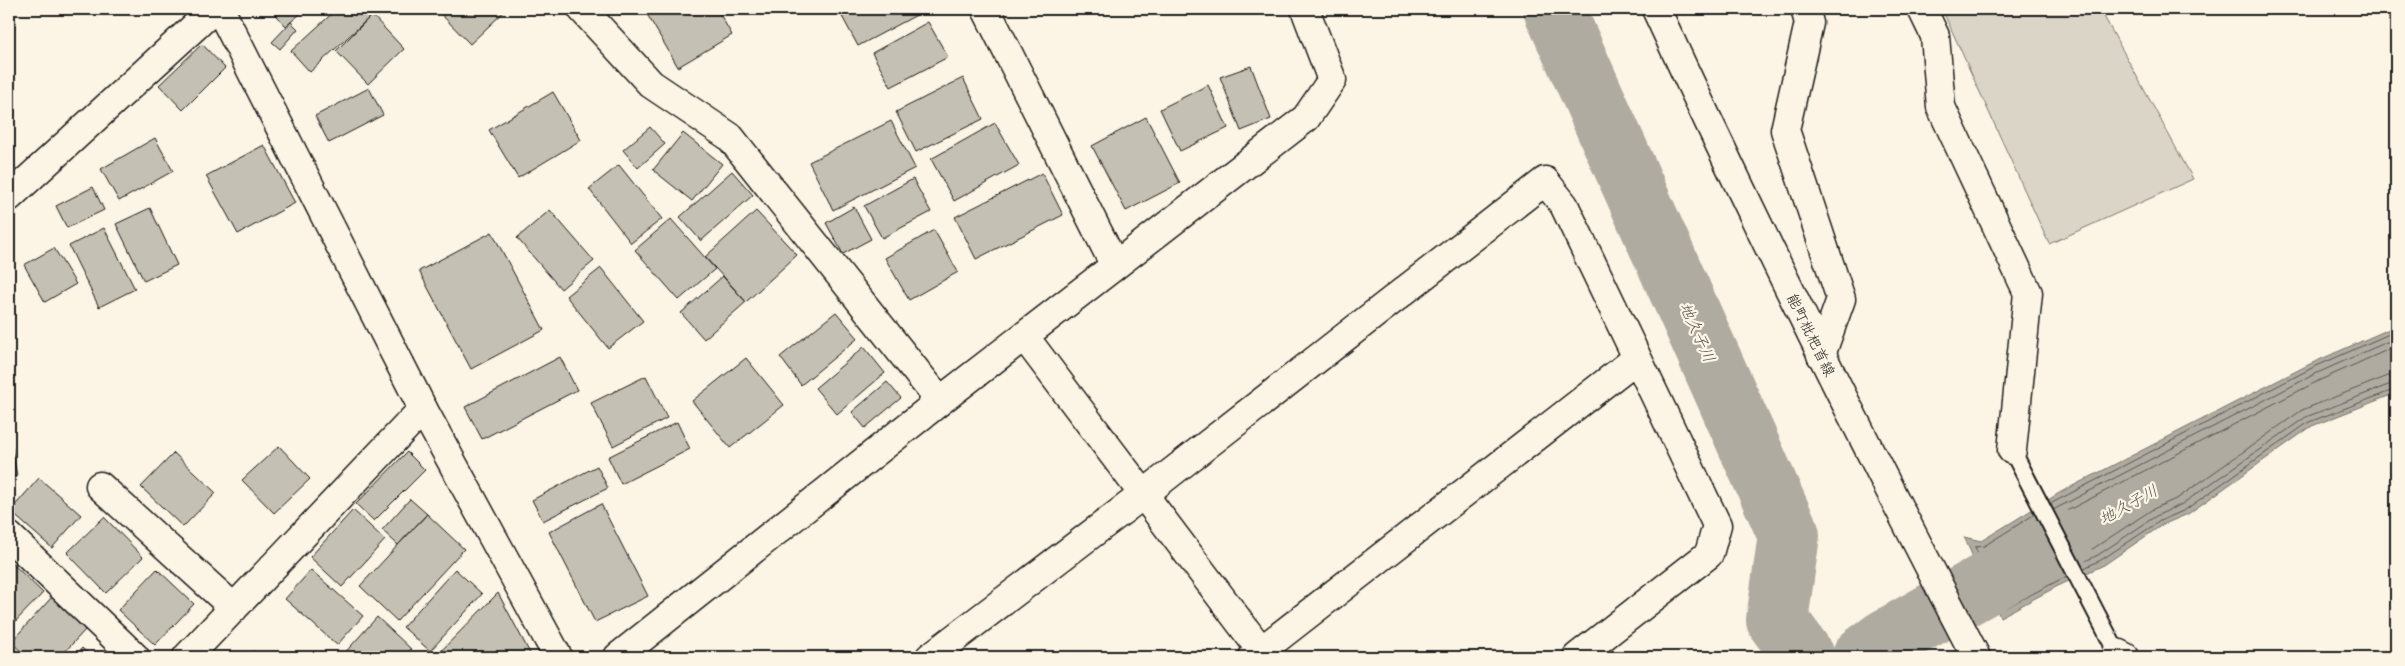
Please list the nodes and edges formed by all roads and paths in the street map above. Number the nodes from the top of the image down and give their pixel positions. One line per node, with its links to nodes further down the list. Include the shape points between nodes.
1 (214, 9): 9 (street)
2 (220, 9): 15 (street)
3 (582, 9): 14 (street, via 651,84 730,137)
4 (986, 9): 10 (street)
5 (1305, 9): 10 (street, via 1332,80 1306,118)
6 (1656, 9): 12 (street, 能町枇杷首線)
7 (1805, 9): 12 (street, via 1809,23 1785,130 1841,299)
8 (1922, 9): 16 (street, via 1935,36 1941,107 2028,294)
9 (9, 196)
10 (1114, 264): 11 (street)
11 (1024, 336): 14 (street); 18 (street)
12 (1821, 355): 29 (street, 能町枇杷首線)
13 (1636, 359): 18 (street, via 1564,205 1545,181); 21 (street); 28 (street, via 1717,525 1709,554)
14 (940, 401): 26 (street)
15 (423, 409): 20 (street); 25 (street)
16 (2012, 450): 22 (lane)
17 (100, 486): 20 (street)
18 (1144, 494): 21 (street); 27 (street)
19 (9, 536): 23 (street)
20 (234, 608): 24 (street)
21 (1260, 655)
22 (2121, 655)
23 (135, 657)
24 (188, 657)
25 (558, 657)
26 (618, 657)
27 (930, 657)
28 (1577, 657)
29 (1976, 657)

